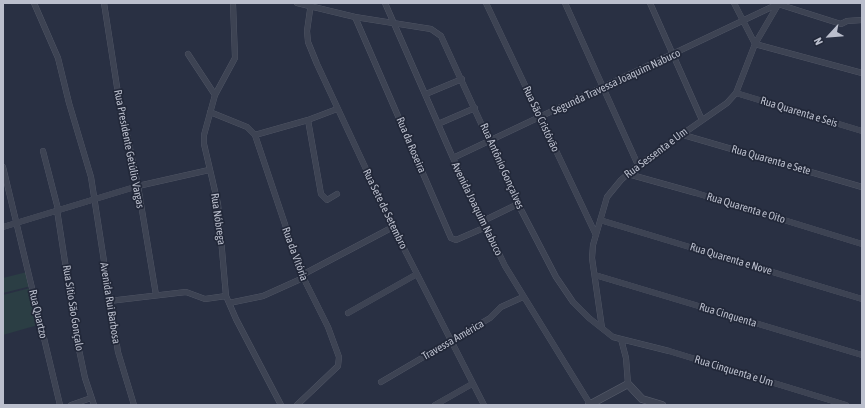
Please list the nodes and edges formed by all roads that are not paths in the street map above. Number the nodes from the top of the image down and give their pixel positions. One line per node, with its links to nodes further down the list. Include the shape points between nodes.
1 (34, 3): 45 (street, Avenida Rui Barbosa, via 58,58)
2 (104, 3): 42 (street, Rua Presidente Getúlio Vargas, via 117,87)
3 (233, 3): 24 (street, Rua Nóbrega, via 235,58)
4 (297, 3): 10 (street, Rua Antônio Gonçalves)
5 (385, 3): 15 (street, Avenida Joaquim Nabuco)
6 (486, 3): 28 (street, Rua São Cristóvão)
7 (565, 3): 21 (street)
8 (650, 3): 18 (street)
9 (734, 3): 14 (street)
10 (310, 4): 12 (street, Rua Antônio Gonçalves); 26 (street, Rua Sete de Setembro, via 308,42)
11 (778, 4): 13 (street, via 842,24); 14 (street, Segunda Travessa Joaquim Nabuco); 16 (street, Rua Sessenta e Um)
12 (355, 17): 15 (street, Rua Antônio Gonçalves); 50 (street, Rua da Roseira, via 451,238 456,240)
13 (862, 20)
14 (742, 22): 16 (street); 18 (street, Segunda Travessa Joaquim Nabuco)
15 (395, 24): 20 (street, Rua Antônio Gonçalves, via 431,29 441,36); 23 (street, Avenida Joaquim Nabuco)
16 (755, 44): 19 (street); 22 (street, Rua Sessenta e Um)
17 (188, 54): 24 (street)
18 (672, 54): 21 (street, Segunda Travessa Joaquim Nabuco); 30 (street)
19 (862, 73)
20 (462, 79): 23 (street); 25 (street, Rua Antônio Gonçalves)
21 (602, 88): 28 (street, Segunda Travessa Joaquim Nabuco); 38 (street)
22 (736, 93): 30 (street, Rua Sessenta e Um, via 727,103); 32 (street, Rua Quarenta e Seis)
23 (426, 94): 31 (street, Avenida Joaquim Nabuco)
24 (215, 95): 27 (street, Rua Nóbrega)
25 (475, 108): 31 (street); 35 (street, Rua Antônio Gonçalves)
26 (336, 109): 29 (street); 52 (street, Rua Sete de Setembro)
27 (210, 112): 33 (street, via 248,127); 40 (street, Rua Nóbrega, via 204,135)
28 (540, 117): 35 (street, Segunda Travessa Joaquim Nabuco); 53 (street, Rua São Cristóvão)
29 (308, 120): 33 (street); 44 (street, via 321,194 327,200)
30 (702, 120): 34 (street, Rua Sessenta e Um)
31 (438, 124): 37 (street, Avenida Joaquim Nabuco)
32 (862, 131)
33 (255, 134): 57 (street, Rua da Vitória)
34 (680, 134): 38 (street, Rua Sessenta e Um); 43 (street, Rua Quarenta e Sete)
35 (490, 140): 37 (street, Segunda Travessa Joaquim Nabuco); 46 (street, Rua Antônio Gonçalves)
36 (43, 151): 47 (street, Rua Sítio São Gonçalo)
37 (453, 158): 50 (street, Avenida Joaquim Nabuco)
38 (638, 165): 41 (street, Rua Sessenta e Um)
39 (3, 167): 49 (street, Rua Quartzo)
40 (209, 170): 42 (street); 59 (street, Rua Nóbrega, via 218,204)
41 (628, 174): 48 (street, Rua Sessenta e Um, via 607,197); 54 (street, Rua Quarenta e Oito)
42 (138, 186): 45 (street); 58 (street, Rua Presidente Getúlio Vargas)
43 (862, 186)
44 (337, 194)
45 (95, 199): 47 (street); 62 (street, Avenida Rui Barbosa)
46 (518, 204): 50 (street, Rua da Roseira); 65 (street, Rua Antônio Gonçalves, via 563,289 573,302)
47 (58, 210): 49 (street); 72 (street, Rua Sítio São Gonçalo, via 77,340)
48 (600, 220): 53 (street, Rua Sessenta e Um); 61 (street, Rua Quarenta e Nove)
49 (18, 223): 51 (street); 74 (street, Rua Quartzo)
50 (484, 224): 60 (street, Avenida Joaquim Nabuco)
51 (3, 227)
52 (393, 227): 55 (street, Rua Sete de Setembro); 57 (street)
53 (596, 235): 56 (street, Rua Sessenta e Um, via 592,258)
54 (862, 244)
55 (417, 274): 64 (street); 67 (street, Rua Sete de Setembro)
56 (595, 275): 65 (street, Rua Sessenta e Um); 68 (street, Rua Cinquenta)
57 (302, 276): 63 (street, via 263,296); 79 (street, Rua da Vitória, via 328,327 339,362 338,366)
58 (156, 295): 59 (street, via 186,292 205,298); 62 (street)
59 (226, 296): 63 (street, Rua Nóbrega)
60 (523, 297): 67 (street, Travessa América, via 501,307 490,318); 82 (street, Avenida Joaquim Nabuco)
61 (862, 299)
62 (109, 301): 77 (street, Avenida Rui Barbosa, via 118,352)
63 (229, 303): 78 (street, Rua Nóbrega)
64 (348, 313)
65 (602, 328): 66 (street, via 613,337)
66 (621, 339): 71 (street, via 626,358); 84 (street, Rua Cinquenta e Um)
67 (451, 340): 69 (street, Travessa América); 70 (street, Rua Sete de Setembro)
68 (862, 355)
69 (381, 382)
70 (472, 384): 80 (street); 81 (street, Rua Sete de Setembro)
71 (628, 384): 73 (street); 82 (street)
72 (91, 398): 75 (street); 76 (street, Rua Sítio São Gonçalo)
73 (642, 402): 83 (street)
74 (60, 405)
75 (71, 405)
76 (94, 405)
77 (134, 405)
78 (281, 405)
79 (297, 405)
80 (436, 405)
81 (484, 405)
82 (590, 405)
83 (662, 405)
84 (846, 405)

